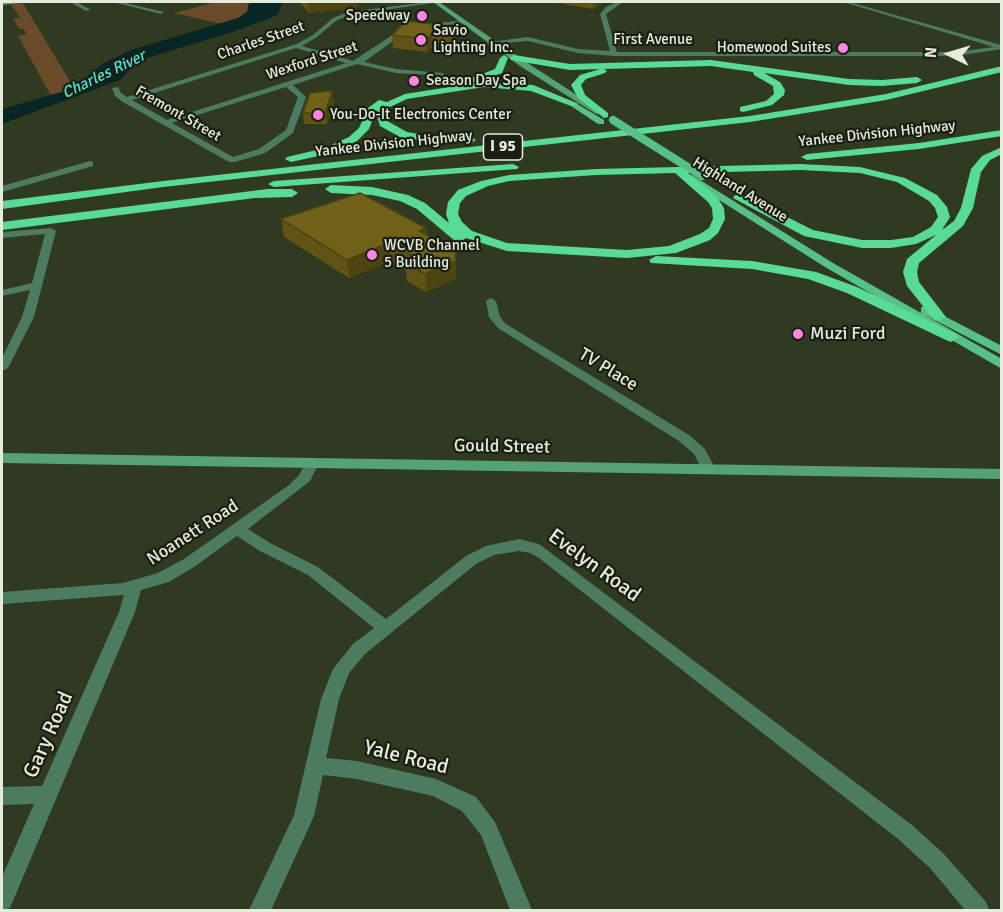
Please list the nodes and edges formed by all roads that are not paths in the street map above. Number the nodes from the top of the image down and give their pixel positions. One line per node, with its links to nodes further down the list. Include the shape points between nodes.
1 (26, 2): 8 (main road)
2 (73, 2): 10 (street)
3 (116, 2): 9 (street)
4 (131, 2): 9 (street)
5 (436, 2): 12 (main road, Highland Avenue); 14 (street, Charles Street, via 347,14)
6 (620, 2): 16 (street, via 603,14)
7 (845, 2): 15 (street)
8 (2, 3)
9 (123, 3): 11 (street)
10 (88, 10)
11 (161, 12)
12 (461, 21): 13 (main road, Highland Avenue); 19 (street, Wexford Street, via 402,30)
13 (489, 42): 16 (street, First Avenue, via 528,39 578,51); 17 (main road, Highland Avenue)
14 (295, 46): 19 (street); 25 (street, Charles Street)
15 (1001, 47): 16 (street, First Avenue, via 956,54)
16 (614, 54)
17 (509, 58): 21 (highway, via 573,67 723,64 865,82 916,80); 26 (main road, Highland Avenue); 27 (main road, Highland Avenue); 35 (highway, via 489,76 408,92 384,101 372,110 361,133 336,148 300,158)
18 (1002, 61): 21 (highway)
19 (354, 63): 22 (street); 23 (street, Wexford Street)
20 (1002, 69): 42 (highway, Yankee Division Highway / I 95, via 886,97 756,118)
21 (966, 70): 29 (highway, via 820,101)
22 (443, 75)
23 (286, 84): 28 (street, Wexford Street); 35 (street, via 303,99 290,131 266,149)
24 (116, 88): 25 (street, Fremont Street)
25 (126, 100): 28 (street, Fremont Street)
26 (574, 104): 27 (main road, Highland Avenue); 31 (highway, via 533,88 484,84 405,97 387,105 380,115 382,123 390,129 422,138)
27 (603, 118): 29 (highway, via 581,96 576,85 585,76 609,69 725,67 765,76 780,90 775,100 757,106); 38 (main road, Highland Avenue); 41 (main road, Highland Avenue, bridge, via 613,120)
28 (165, 123): 35 (street, Fremont Street)
29 (636, 124): 31 (highway)
30 (1002, 133): 43 (highway, Yankee Division Highway / I 95, via 919,147 815,156 518,167 328,179)
31 (528, 136): 35 (highway)
32 (1002, 143): 36 (highway, via 890,158)
33 (1002, 150): 49 (highway, via 976,168 967,208 959,223 912,262 912,283)
34 (90, 164): 39 (street)
35 (234, 164): 42 (highway)
36 (720, 169): 37 (highway); 41 (highway, via 819,167 875,172 925,191 939,204 944,217 936,230 916,240 862,244 805,231)
37 (596, 172): 38 (highway, via 489,181 459,196 452,207 453,218 473,237 507,248 627,254 665,251 701,240 718,223 719,212 713,200); 40 (highway, via 438,179)
38 (684, 175): 50 (main road, Highland Avenue)
39 (2, 189)
40 (257, 195): 44 (highway); 50 (highway, via 337,189 392,194 421,206 463,240 504,253 744,264 788,270 845,287)
41 (739, 198): 49 (main road, Highland Avenue)
42 (2, 204)
43 (2, 218)
44 (2, 226)
45 (2, 235): 46 (street, via 51,231)
46 (36, 285): 47 (street); 53 (street, via 23,331)
47 (2, 293)
48 (491, 301): 56 (street, TV Place, via 502,326 684,438 700,452)
49 (939, 317): 51 (main road, Highland Avenue)
50 (951, 337): 52 (main road, Highland Avenue)
51 (1002, 351)
52 (1002, 365)
53 (2, 368)
54 (2, 458): 55 (main road, Gould Street)
55 (312, 463): 56 (main road, Gould Street); 58 (street, Noanett Road, via 301,483)
56 (709, 470): 57 (main road, Gould Street)
57 (1002, 474)
58 (237, 529): 59 (street, Noanett Road, via 172,573); 61 (street, via 313,571)
59 (134, 587): 60 (street, Noanett Road); 63 (street, Gary Road, via 128,612)
60 (2, 598)
61 (386, 628): 62 (street, Evelyn Road, via 352,655 338,676); 68 (street, Evelyn Road, via 483,552 513,545 539,551 905,832 937,861)
62 (317, 766): 66 (street, Evelyn Road, via 299,831); 67 (street, Yale Road, via 357,770 436,788 469,804 488,829)
63 (47, 795): 64 (street); 65 (street, Gary Road)
64 (2, 796)
65 (2, 900)
66 (260, 910)
67 (521, 910)
68 (978, 910)

